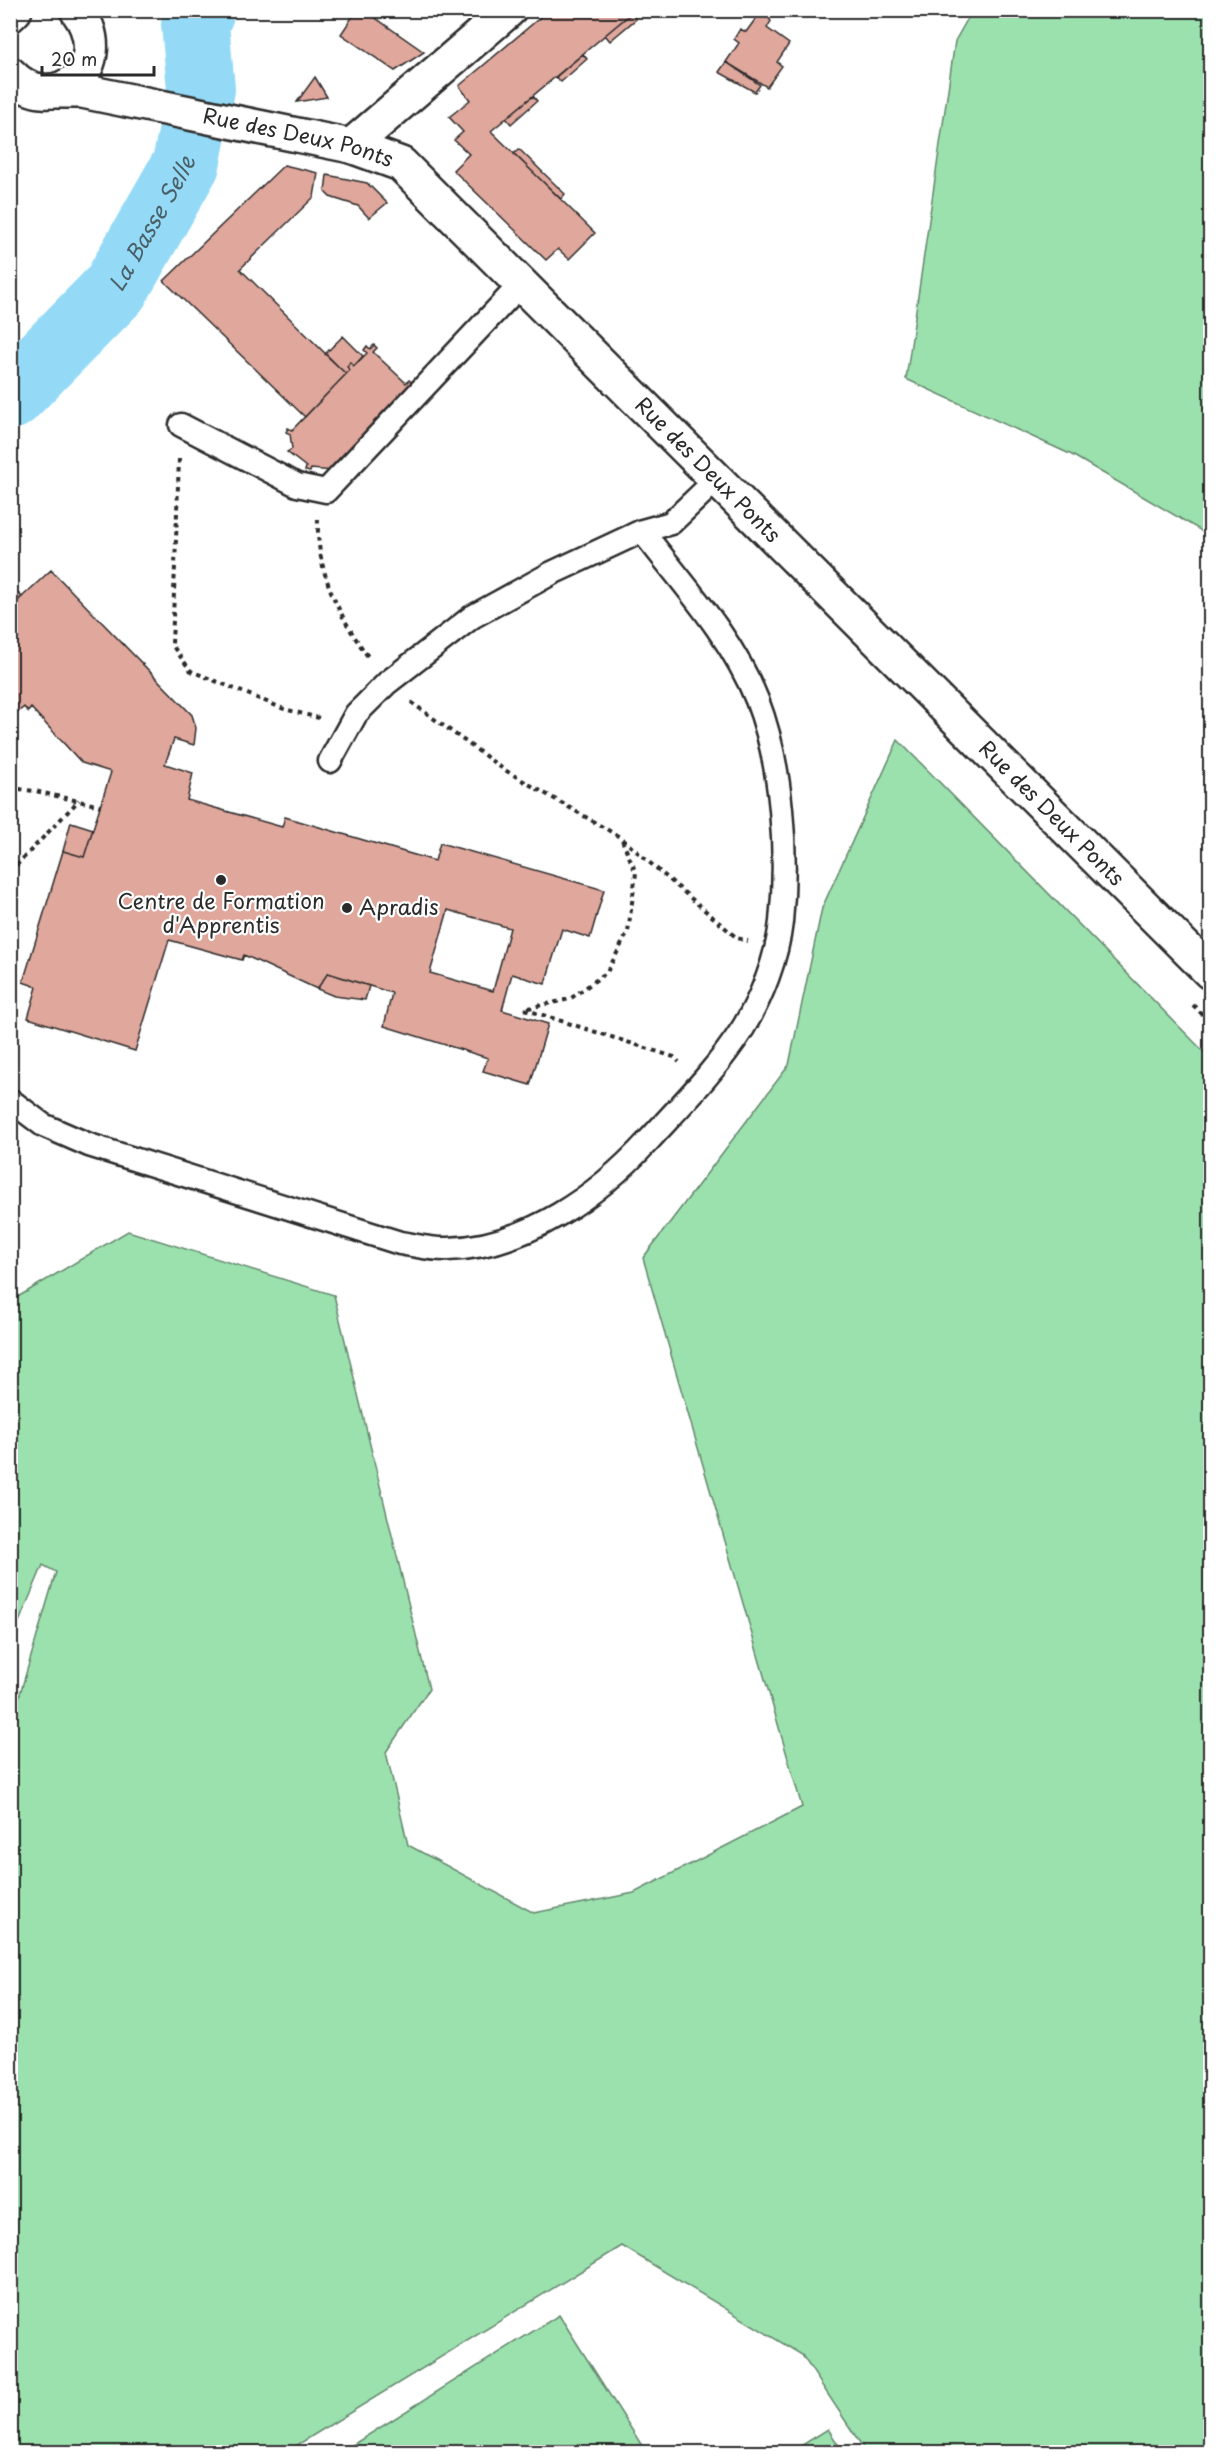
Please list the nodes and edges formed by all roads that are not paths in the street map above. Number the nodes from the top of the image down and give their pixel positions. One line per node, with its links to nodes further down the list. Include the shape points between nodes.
1 (15, 10): 3 (street)
2 (509, 10): 8 (street)
3 (10, 15)
4 (86, 24): 6 (street, via 82,73 65,88); 7 (street)
5 (13, 81): 6 (street, Rue des Deux Ponts, via 30,89)
6 (54, 91): 7 (street, Rue des Deux Ponts, via 82,91)
7 (146, 105): 8 (street, Rue des Deux Ponts)
8 (351, 146): 9 (street, Rue des Deux Ponts, via 401,164)
9 (521, 285): 10 (lane, via 326,491 297,485); 11 (street, Rue des Deux Ponts)
10 (181, 425)
11 (717, 480): 12 (lane, via 671,523); 14 (street, Rue des Deux Ponts)
12 (642, 531): 13 (lane, via 552,573 472,617 387,683 356,714); 15 (lane, via 717,627 756,699 771,746 782,865 775,950 744,1027 703,1081 622,1170 581,1200 520,1233 486,1244 447,1249 400,1243 89,1145 43,1125)
13 (330, 761)
14 (1210, 972)
15 (10, 1100)

